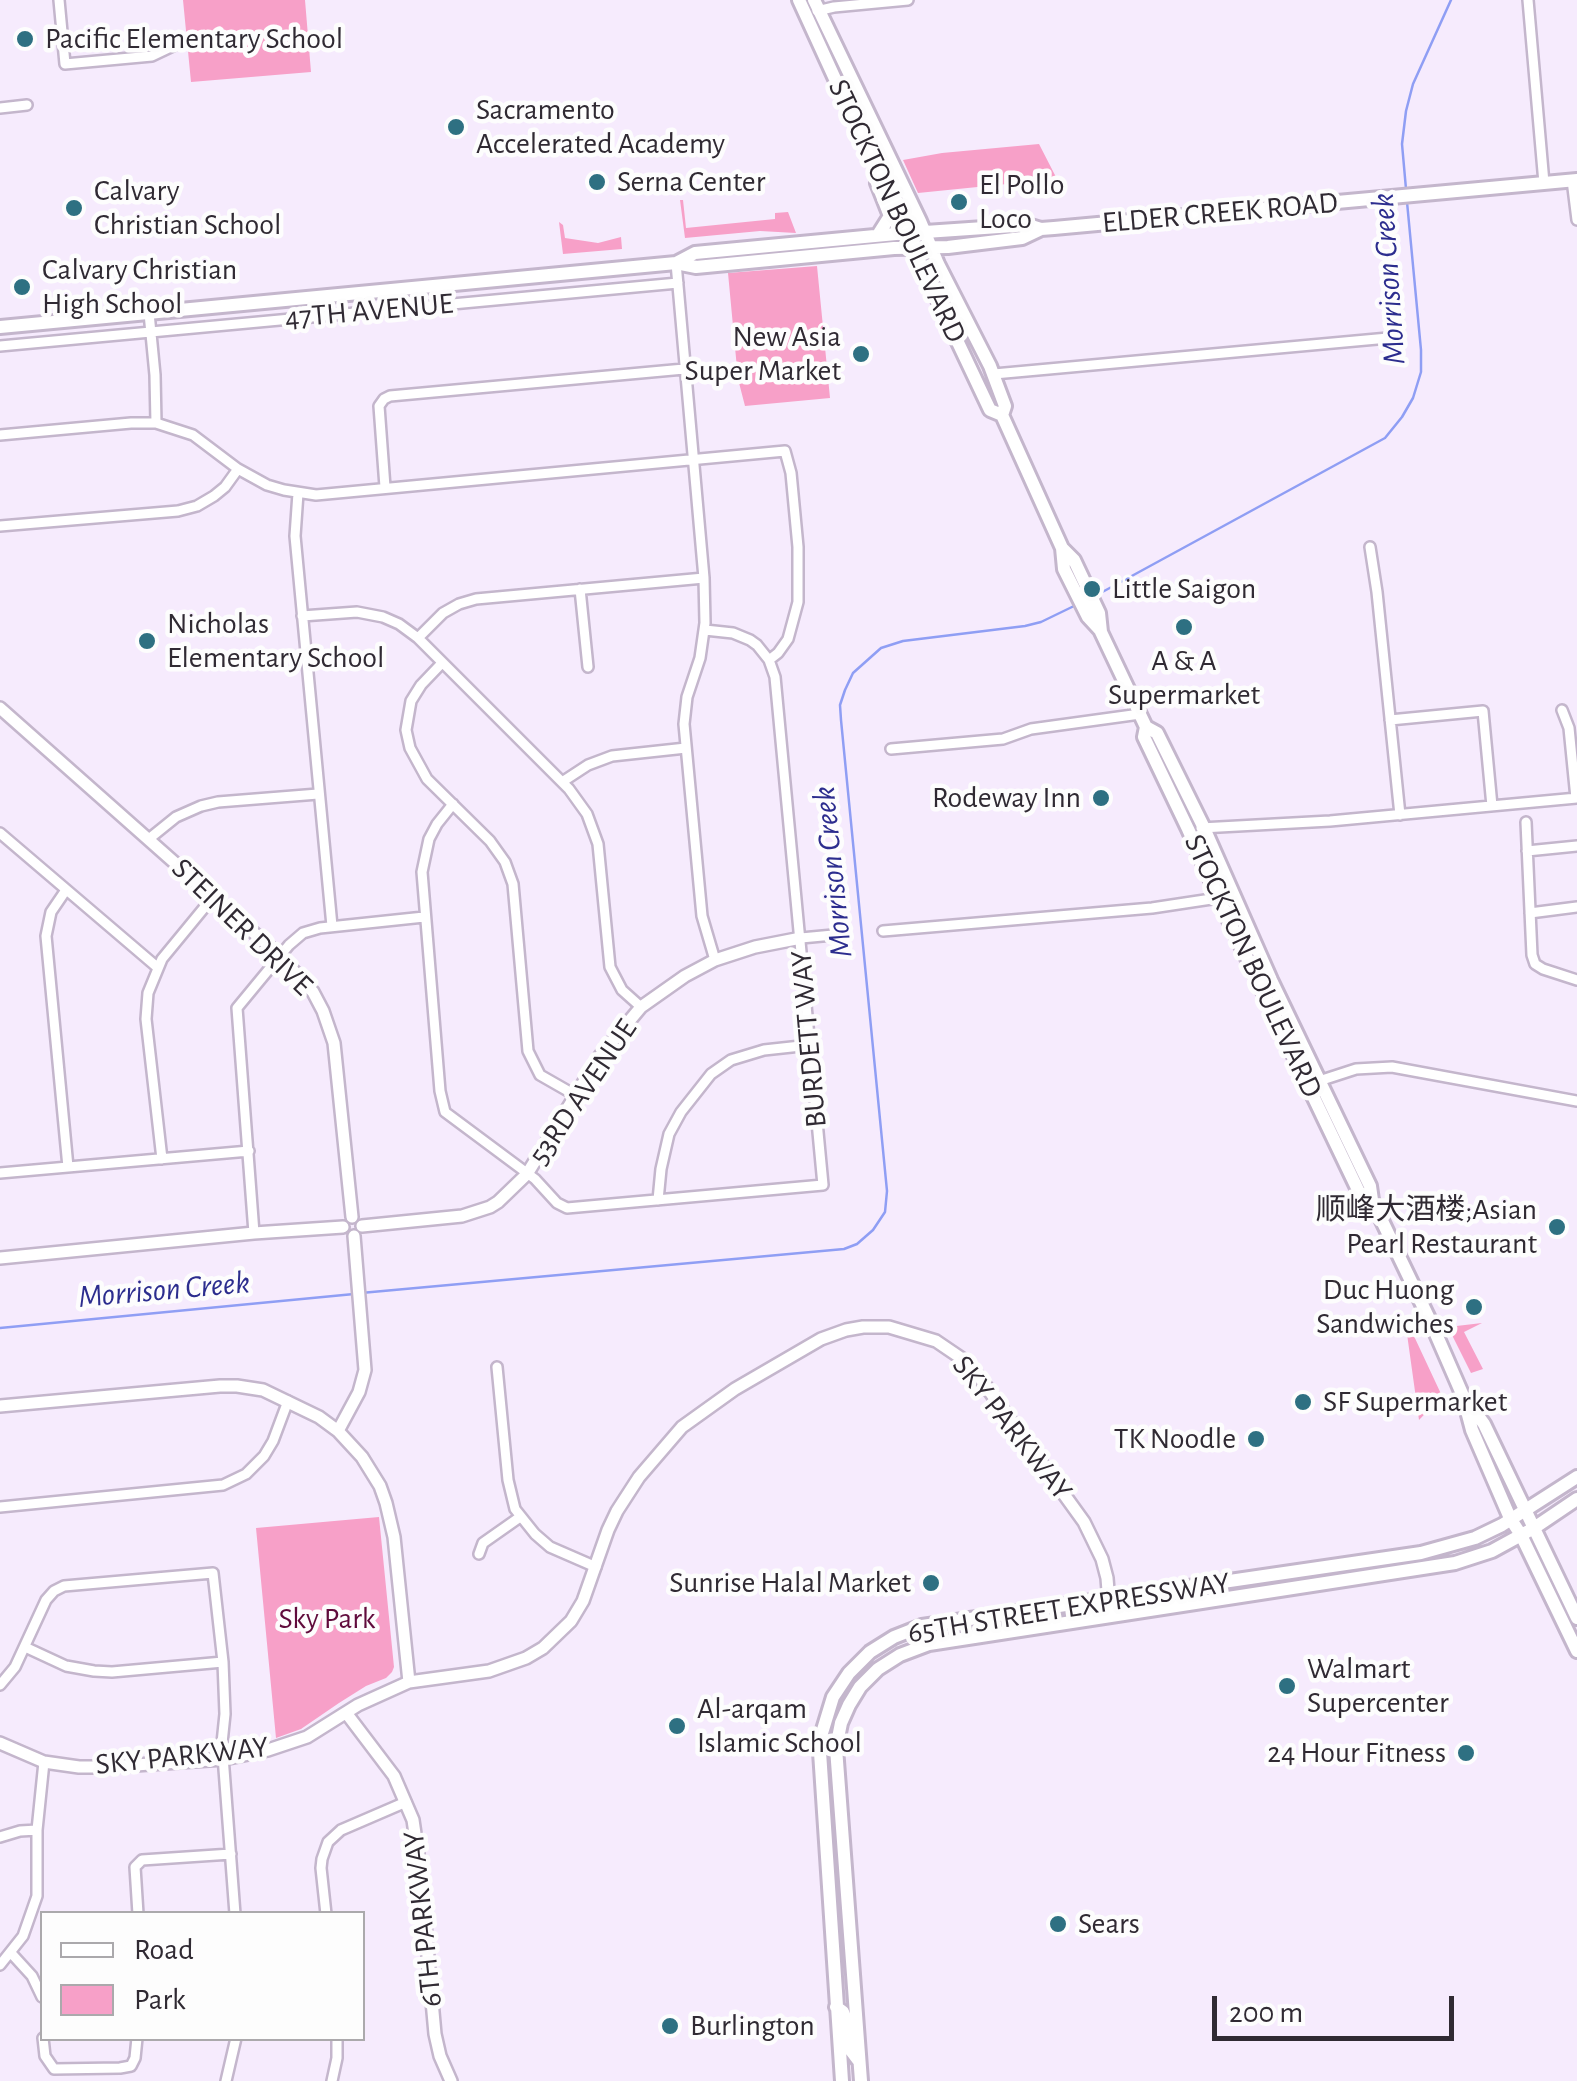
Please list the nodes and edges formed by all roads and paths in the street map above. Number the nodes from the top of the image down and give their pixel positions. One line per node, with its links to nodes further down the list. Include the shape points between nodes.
1 (60, 0): 2 (street); 6 (street, via 66,64 152,56)
2 (70, 0)
3 (908, 0): 5 (street)
4 (1528, 0): 11 (street)
5 (809, 6): 9 (main road, STOCKTON BOULEVARD, via 841,92); 14 (main road, STOCKTON BOULEVARD)
6 (172, 46)
7 (27, 106): 8 (street)
8 (0, 108)
9 (884, 174): 14 (main road, STOCKTON BOULEVARD); 15 (main road, via 877,182 890,216)
10 (1574, 180): 11 (main road, ELDER CREEK ROAD); 12 (street)
11 (1544, 183): 13 (main road, ELDER CREEK ROAD)
12 (1577, 220)
13 (1042, 228): 14 (main road, ELDER CREEK ROAD); 16 (main road, ELDER CREEK ROAD, via 1022,238)
14 (918, 233): 15 (main road, 47TH AVENUE); 17 (main road, STOCKTON BOULEVARD); 18 (main road, STOCKTON BOULEVARD)
15 (878, 235): 19 (main road, 47TH AVENUE, via 695,253)
16 (964, 245): 17 (main road, ELDER CREEK ROAD); 22 (main road, via 947,264)
17 (931, 247): 18 (main road, ELDER CREEK ROAD); 22 (main road, STOCKTON BOULEVARD)
18 (916, 248): 19 (main road, 47TH AVENUE, via 696,267); 29 (main road, STOCKTON BOULEVARD, via 990,410)
19 (676, 263): 20 (street); 21 (main road, 47TH AVENUE)
20 (678, 283): 24 (street, 47TH AVENUE); 27 (street)
21 (149, 313): 23 (main road, 47TH AVENUE); 24 (street)
22 (964, 315): 28 (main road, STOCKTON BOULEVARD)
23 (0, 326)
24 (151, 331): 26 (street, 47TH AVENUE); 30 (street)
25 (1399, 337): 28 (street)
26 (0, 346)
27 (684, 370): 32 (street); 34 (street, via 390,396 379,406)
28 (994, 374): 29 (main road, STOCKTON BOULEVARD)
29 (1002, 415): 49 (main road, STOCKTON BOULEVARD, via 1062,548 1064,568 1080,588)
30 (156, 423): 31 (street); 33 (street, via 193,435)
31 (0, 435)
32 (693, 460): 34 (street); 38 (street); 43 (street, via 785,450 798,602 788,639)
33 (238, 469): 35 (street); 36 (street, via 222,490 188,509)
34 (386, 487): 35 (street)
35 (298, 493): 40 (street, via 294,536)
36 (0, 526)
37 (1370, 547): 48 (street)
38 (704, 578): 39 (street); 41 (street)
39 (580, 589): 42 (street, via 468,601); 45 (street)
40 (302, 616): 42 (street, via 370,613); 53 (street)
41 (705, 630): 43 (street, via 742,636); 50 (street, via 685,706)
42 (418, 638): 44 (street)
43 (769, 660): 74 (street, BURDETT WAY)
44 (442, 663): 52 (street); 55 (street, via 415,693 406,730 421,772)
45 (588, 668)
46 (0, 708): 62 (street, STEINER DRIVE)
47 (1562, 710): 54 (street)
48 (1390, 720): 56 (street, via 1483,711); 57 (street)
49 (1143, 721): 51 (street); 59 (main road, STOCKTON BOULEVARD, via 1157,733); 60 (main road, STOCKTON BOULEVARD)
50 (686, 748): 52 (street, via 612,756); 76 (street, via 702,916)
51 (891, 749)
52 (562, 782): 79 (street, via 587,814 598,844 613,975)
53 (318, 794): 62 (street, via 200,806); 71 (street)
54 (1577, 798): 56 (street)
55 (453, 804): 70 (street, BURDETT WAY, via 424,856); 83 (street, via 496,848 513,884 530,1060 540,1075)
56 (1492, 806): 57 (street)
57 (1400, 815): 59 (street)
58 (1526, 822): 64 (street)
59 (1204, 828): 60 (street); 66 (main road, STOCKTON BOULEVARD)
60 (1188, 829): 66 (main road, STOCKTON BOULEVARD)
61 (0, 833): 65 (street)
62 (150, 838): 67 (street, STEINER DRIVE)
63 (1577, 846): 64 (street)
64 (1527, 851): 69 (street)
65 (66, 890): 77 (street); 87 (street, via 46,936)
66 (1224, 894): 72 (street, via 1152,908); 80 (main road, STOCKTON BOULEVARD); 82 (main road, STOCKTON BOULEVARD)
67 (213, 897): 75 (street, STEINER DRIVE); 77 (street)
68 (1577, 910): 69 (street)
69 (1530, 913): 78 (street, via 1535,964)
70 (424, 917): 71 (street); 89 (street, BURDETT WAY, via 443,1108)
71 (332, 926): 75 (street, via 295,938)
72 (883, 931)
73 (844, 934): 74 (street)
74 (800, 938): 76 (street, 53RD AVENUE); 81 (street, BURDETT WAY)
75 (280, 956): 85 (street, via 237,1008); 92 (street, STEINER DRIVE, via 312,992 330,1029)
76 (715, 960): 79 (street, 53RD AVENUE)
77 (158, 968): 86 (street, via 146,1020)
78 (1577, 980)
79 (640, 1008): 83 (street, 53RD AVENUE)
80 (1279, 1023): 82 (main road, via 1289,1028); 91 (main road, STOCKTON BOULEVARD, via 1359,1192)
81 (810, 1045): 90 (street, via 764,1050 711,1074 669,1134); 90 (street, BURDETT WAY, via 822,1185)
82 (1319, 1082): 84 (street, via 1356,1069 1392,1067); 91 (main road, STOCKTON BOULEVARD)
83 (574, 1095): 89 (street, 53RD AVENUE)
84 (1577, 1101)
85 (249, 1151): 86 (street); 93 (street)
86 (162, 1159): 87 (street)
87 (68, 1167): 88 (street)
88 (0, 1174)
89 (527, 1174): 90 (street, BURDETT WAY, via 567,1208); 92 (street, 53RD AVENUE, via 498,1202 472,1213)
90 (658, 1200)
91 (1372, 1200): 96 (main road, STOCKTON BOULEVARD)
92 (353, 1227): 93 (street, 53RD AVENUE); 99 (street, STEINER DRIVE, via 365,1370)
93 (254, 1233): 94 (street, 53RD AVENUE)
94 (0, 1258)
95 (497, 1367): 104 (street, via 509,1490)
96 (1463, 1396): 103 (main road, STOCKTON BOULEVARD); 105 (main road, STOCKTON BOULEVARD)
97 (288, 1401): 98 (street, via 263,1390 220,1386); 99 (street); 102 (street, via 264,1456 223,1485)
98 (0, 1406)
99 (338, 1431): 120 (street, via 371,1471 391,1519)
100 (1577, 1476): 103 (main road, 65TH STREET EXPRESSWAY)
101 (1577, 1499): 106 (main road, 65TH STREET EXPRESSWAY)
102 (0, 1507)
103 (1526, 1510): 105 (main road, 65TH STREET EXPRESSWAY); 106 (main road, STOCKTON BOULEVARD)
104 (520, 1518): 108 (street, via 483,1543); 110 (street, via 550,1547)
105 (1510, 1518): 107 (main road, STOCKTON BOULEVARD); 109 (main road, 65TH STREET EXPRESSWAY, via 1475,1538)
106 (1534, 1528): 107 (main road, 65TH STREET EXPRESSWAY); 116 (main road, STOCKTON BOULEVARD)
107 (1521, 1535): 112 (main road, 65TH STREET EXPRESSWAY, via 1455,1563); 118 (main road, STOCKTON BOULEVARD)
108 (479, 1554)
109 (1393, 1557): 111 (main road, 65TH STREET EXPRESSWAY); 112 (main road, via 1337,1571)
110 (596, 1567): 114 (street, SKY PARKWAY, via 628,1493 698,1414 821,1339 890,1327 944,1346 980,1378 1084,1522 1102,1559); 120 (street, SKY PARKWAY, via 584,1602 543,1648 489,1672)
111 (1319, 1568): 113 (main road, via 1316,1576 1276,1582); 114 (main road, 65TH STREET EXPRESSWAY)
112 (1333, 1582): 113 (main road, 65TH STREET EXPRESSWAY)
113 (1262, 1593): 115 (main road, 65TH STREET EXPRESSWAY)
114 (1108, 1598): 115 (street, SKY PARKWAY); 129 (main road, 65TH STREET EXPRESSWAY, via 922,1626 863,1657 833,1697 822,1733)
115 (1110, 1616): 132 (main road, 65TH STREET EXPRESSWAY, via 930,1644 878,1669 841,1722 836,1748)
116 (1577, 1618)
117 (25, 1647): 119 (street, via 94,1672); 119 (street, via 46,1600 64,1586 213,1573); 121 (street)
118 (1577, 1651)
119 (223, 1662): 124 (street)
120 (409, 1682): 122 (street, SKY PARKWAY)
121 (0, 1685)
122 (347, 1714): 124 (street, SKY PARKWAY, via 288,1744); 126 (street, 6TH PARKWAY)
123 (0, 1743): 125 (street, SKY PARKWAY)
124 (224, 1759): 125 (street, SKY PARKWAY, via 102,1768); 130 (street)
125 (44, 1762): 127 (street)
126 (406, 1802): 136 (street, via 328,1842 321,1868); 150 (street, 6TH PARKWAY, via 420,1868 435,2034)
127 (37, 1830): 128 (street); 137 (street, via 38,1896)
128 (0, 1837)
129 (826, 1852): 131 (main road, 65TH STREET EXPRESSWAY); 132 (main road)
130 (232, 1854): 134 (street, via 142,1860 135,1867); 135 (street)
131 (828, 1879): 133 (main road); 138 (main road, 65TH STREET EXPRESSWAY)
132 (845, 1879): 133 (main road, 65TH STREET EXPRESSWAY)
133 (847, 1902): 142 (main road, 65TH STREET EXPRESSWAY)
134 (138, 1911)
135 (235, 1911)
136 (326, 1911)
137 (11, 1954): 139 (street); 140 (street)
138 (833, 1954): 141 (main road, 65TH STREET EXPRESSWAY); 142 (main road, via 842,1969 844,2000)
139 (0, 1965)
140 (40, 1993)
141 (836, 2007): 147 (main road); 151 (main road, 65TH STREET EXPRESSWAY)
142 (856, 2014): 147 (main road, 65TH STREET EXPRESSWAY)
143 (43, 2041): 144 (street, via 54,2069 131,2066)
144 (136, 2041)
145 (235, 2041): 148 (street)
146 (337, 2041): 149 (street)
147 (860, 2062): 152 (main road, 65TH STREET EXPRESSWAY)
148 (226, 2081)
149 (332, 2081)
150 (451, 2081)
151 (842, 2081)
152 (861, 2081)

